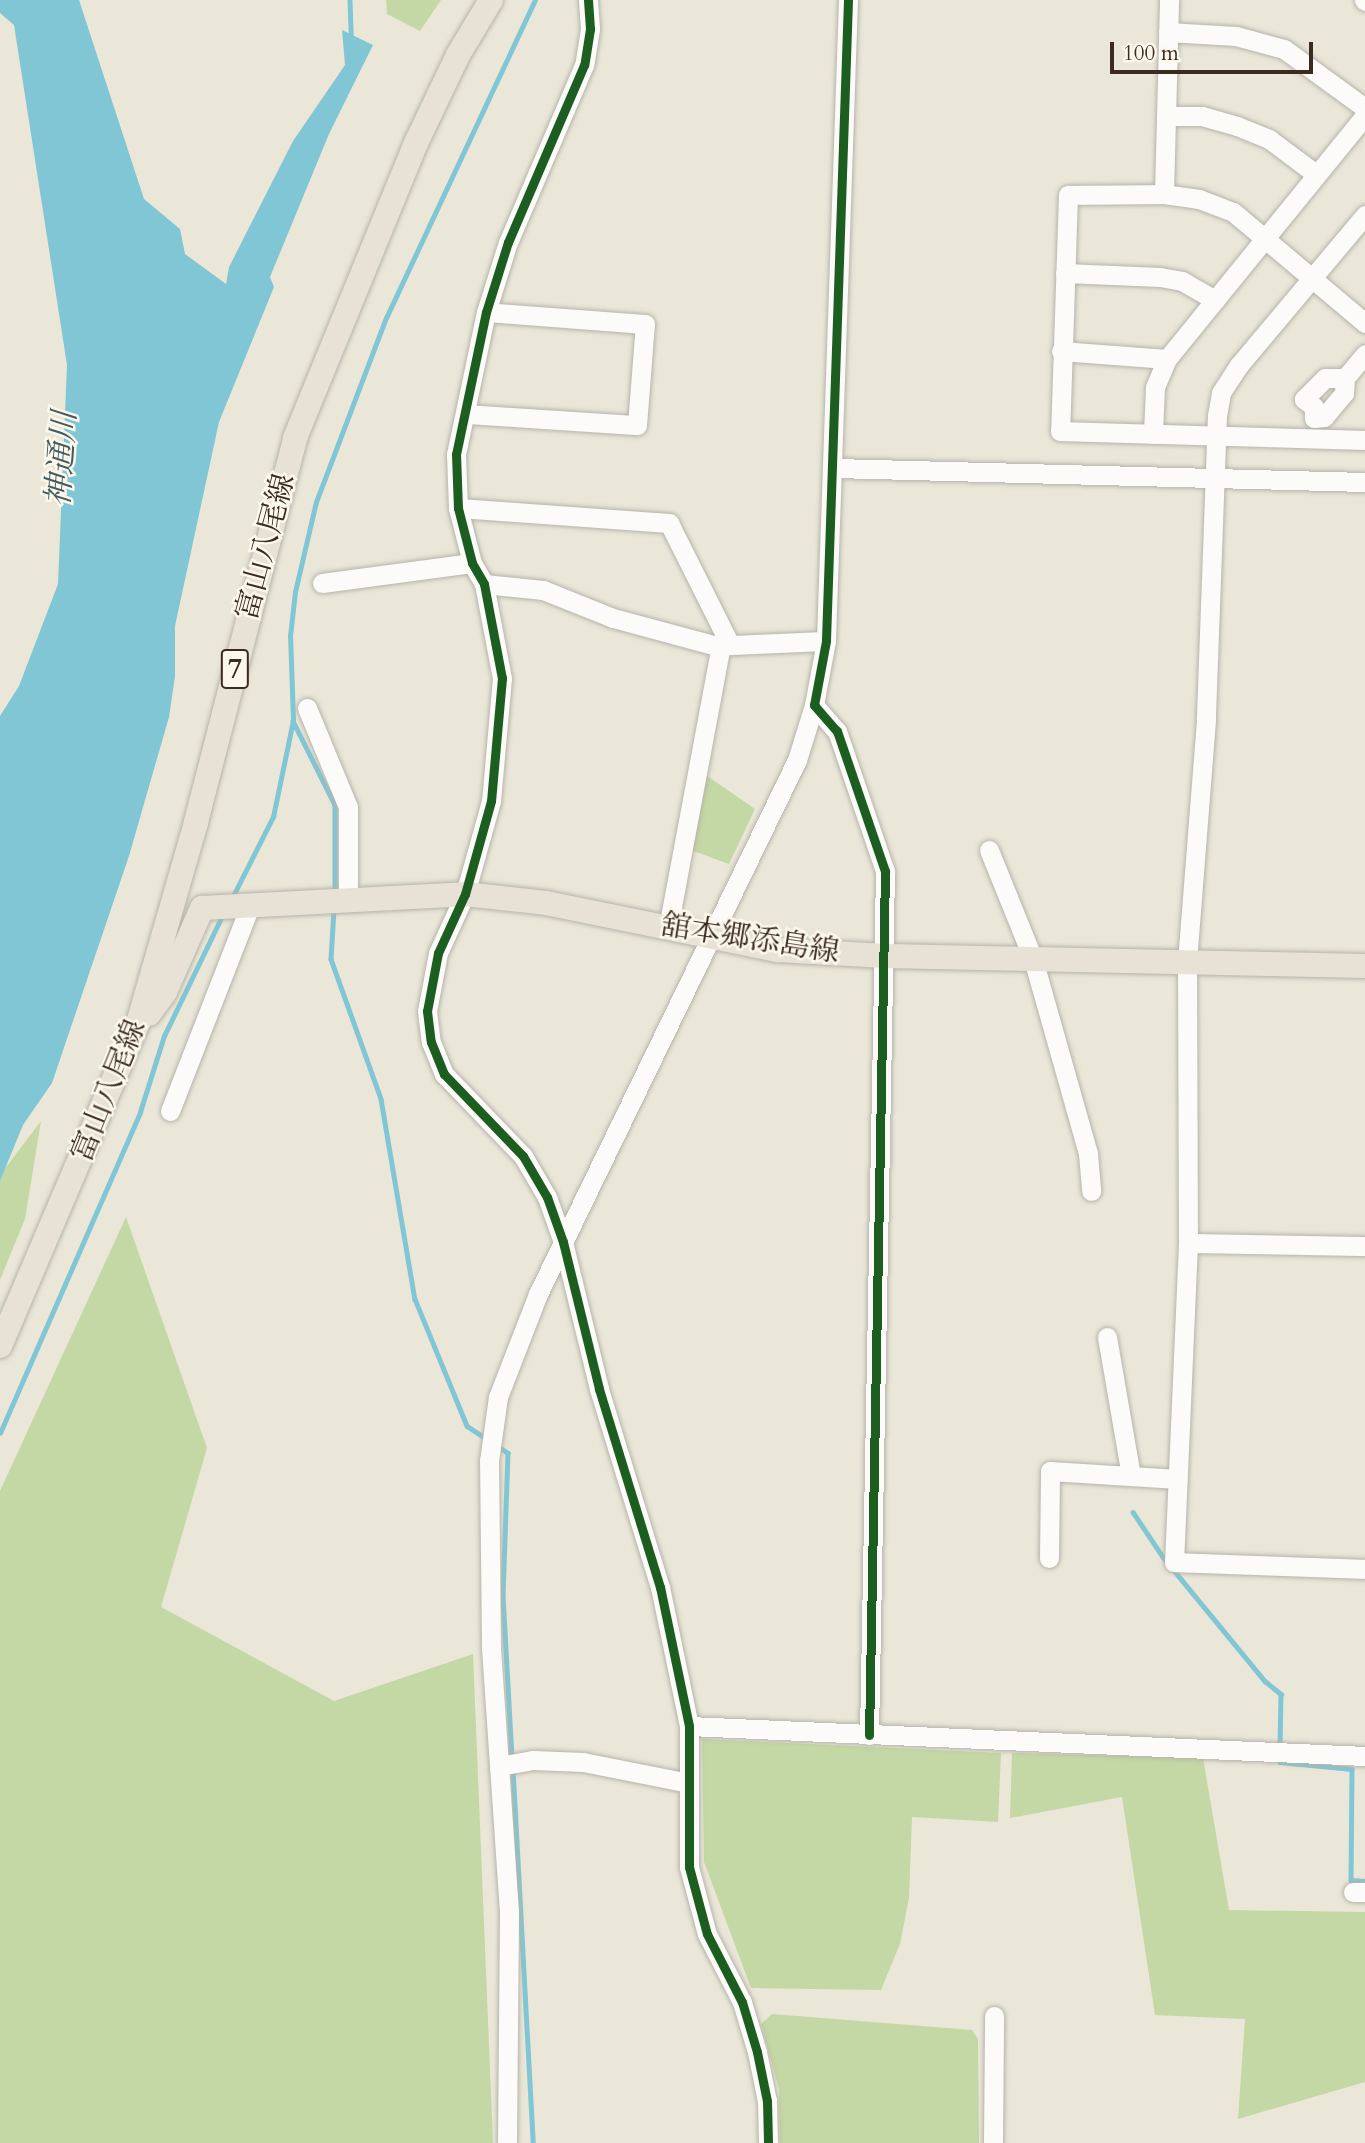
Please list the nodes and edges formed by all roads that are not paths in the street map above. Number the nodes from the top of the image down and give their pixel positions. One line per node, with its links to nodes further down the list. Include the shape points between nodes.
1 (491, 0): 47 (main road, 富山八尾線 / 7, via 457,55 417,141 295,438 197,822)
2 (588, 0): 16 (street, via 590,29 584,65 508,242)
3 (848, 0): 26 (street)
4 (1169, 0): 5 (street)
5 (1168, 32): 6 (street, via 1236,36 1284,49); 8 (street)
6 (1365, 108)
7 (1365, 115): 9 (street)
8 (1166, 116): 9 (street, via 1202,117 1237,126 1269,139); 10 (street)
9 (1316, 174): 12 (street)
10 (1164, 194): 12 (street, via 1199,199 1233,212); 13 (street, via 1068,195)
11 (1365, 215): 14 (street)
12 (1263, 239): 14 (street); 15 (street)
13 (1065, 273): 15 (street, via 1160,277 1182,281); 18 (street)
14 (1312, 279): 17 (street); 24 (street, via 1221,393)
15 (1214, 300): 20 (street)
16 (486, 312): 21 (street); 21 (street, via 645,324 637,425)
17 (1365, 323)
18 (1061, 351): 20 (street); 23 (street, via 1060,431)
19 (1365, 354): 22 (street, via 1345,378 1344,393)
20 (1167, 359): 23 (street, via 1155,387)
21 (466, 414): 29 (street, via 456,454)
22 (1314, 428): 24 (street); 25 (street)
23 (1153, 434): 24 (street)
24 (1217, 436): 27 (street)
25 (1365, 440)
26 (834, 468): 27 (street); 33 (street)
27 (1215, 478): 28 (street); 45 (street, via 1206,720)
28 (1365, 482)
29 (458, 508): 30 (street); 34 (street, via 669,523)
30 (472, 563): 31 (street); 32 (street)
31 (321, 583)
32 (484, 584): 34 (street, via 543,590 613,618); 38 (street, via 502,678 491,800)
33 (826, 640): 34 (street); 35 (street)
34 (725, 645): 41 (street)
35 (814, 705): 42 (street, via 797,760); 43 (street, via 836,731 885,872)
36 (307, 708): 39 (street, via 348,807)
37 (989, 850): 44 (street)
38 (465, 894): 39 (main road, 舘本郷添島線); 41 (main road, 舘本郷添島線, via 546,903); 50 (street, via 429,986 431,1042 444,1074 523,1156 547,1196)
39 (348, 900): 40 (main road, 舘本郷添島線)
40 (234, 904): 47 (main road, via 202,908 155,1010); 48 (street)
41 (668, 928): 42 (main road, 舘本郷添島線)
42 (713, 937): 43 (main road, 舘本郷添島線, via 778,950); 50 (street)
43 (886, 956): 44 (main road, 舘本郷添島線); 60 (street)
44 (1033, 959): 45 (main road, 舘本郷添島線); 49 (street, via 1088,1154)
45 (1187, 961): 46 (main road, 舘本郷添島線); 51 (street)
46 (1365, 967)
47 (139, 1020): 54 (main road, 富山八尾線 / 7)
48 (170, 1111)
49 (1091, 1191)
50 (563, 1242): 59 (street, via 599,1389 660,1587); 62 (street, via 498,1397 489,1461 491,1647)
51 (1188, 1243): 52 (street); 56 (street)
52 (1365, 1246)
53 (1107, 1337): 55 (street)
54 (0, 1346)
55 (1131, 1476): 56 (street); 57 (street, via 1050,1471)
56 (1178, 1479): 58 (street, via 1174,1562)
57 (1049, 1558)
58 (1365, 1569)
59 (689, 1726): 60 (street); 63 (street)
60 (869, 1735): 61 (street)
61 (1365, 1756)
62 (499, 1766): 63 (street, via 533,1760 583,1762); 65 (street, via 509,1912)
63 (689, 1783): 66 (street, via 689,1867 707,1934 742,2002 757,2052 767,2101)
64 (994, 2016): 67 (street)
65 (507, 2143)
66 (768, 2143)
67 (993, 2143)

